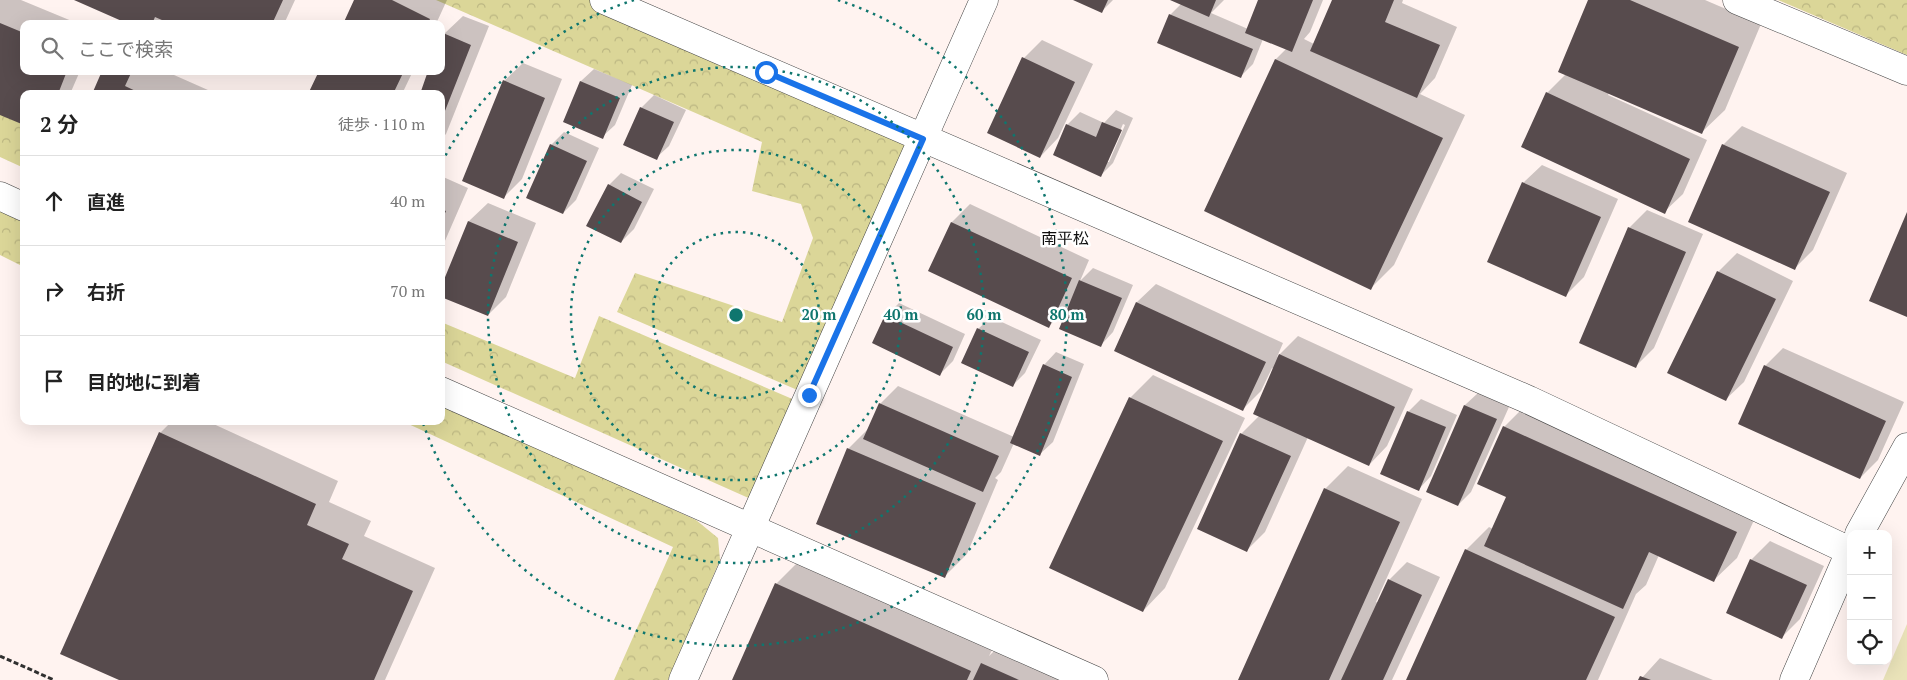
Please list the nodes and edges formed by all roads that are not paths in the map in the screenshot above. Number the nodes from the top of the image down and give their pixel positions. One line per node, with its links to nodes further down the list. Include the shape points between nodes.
1 (604, 0): 5 (street)
2 (984, 0): 5 (street)
3 (1738, 0): 4 (street)
4 (1907, 71)
5 (923, 139): 10 (street); 12 (street, via 1529,400)
6 (0, 196): 7 (street)
7 (20, 205)
8 (445, 393): 10 (street)
9 (1907, 447): 11 (street)
10 (749, 528): 14 (street); 15 (street)
11 (1861, 530)
12 (1847, 541)
13 (1847, 558): 16 (street)
14 (683, 680)
15 (1094, 680)
16 (1794, 680)

